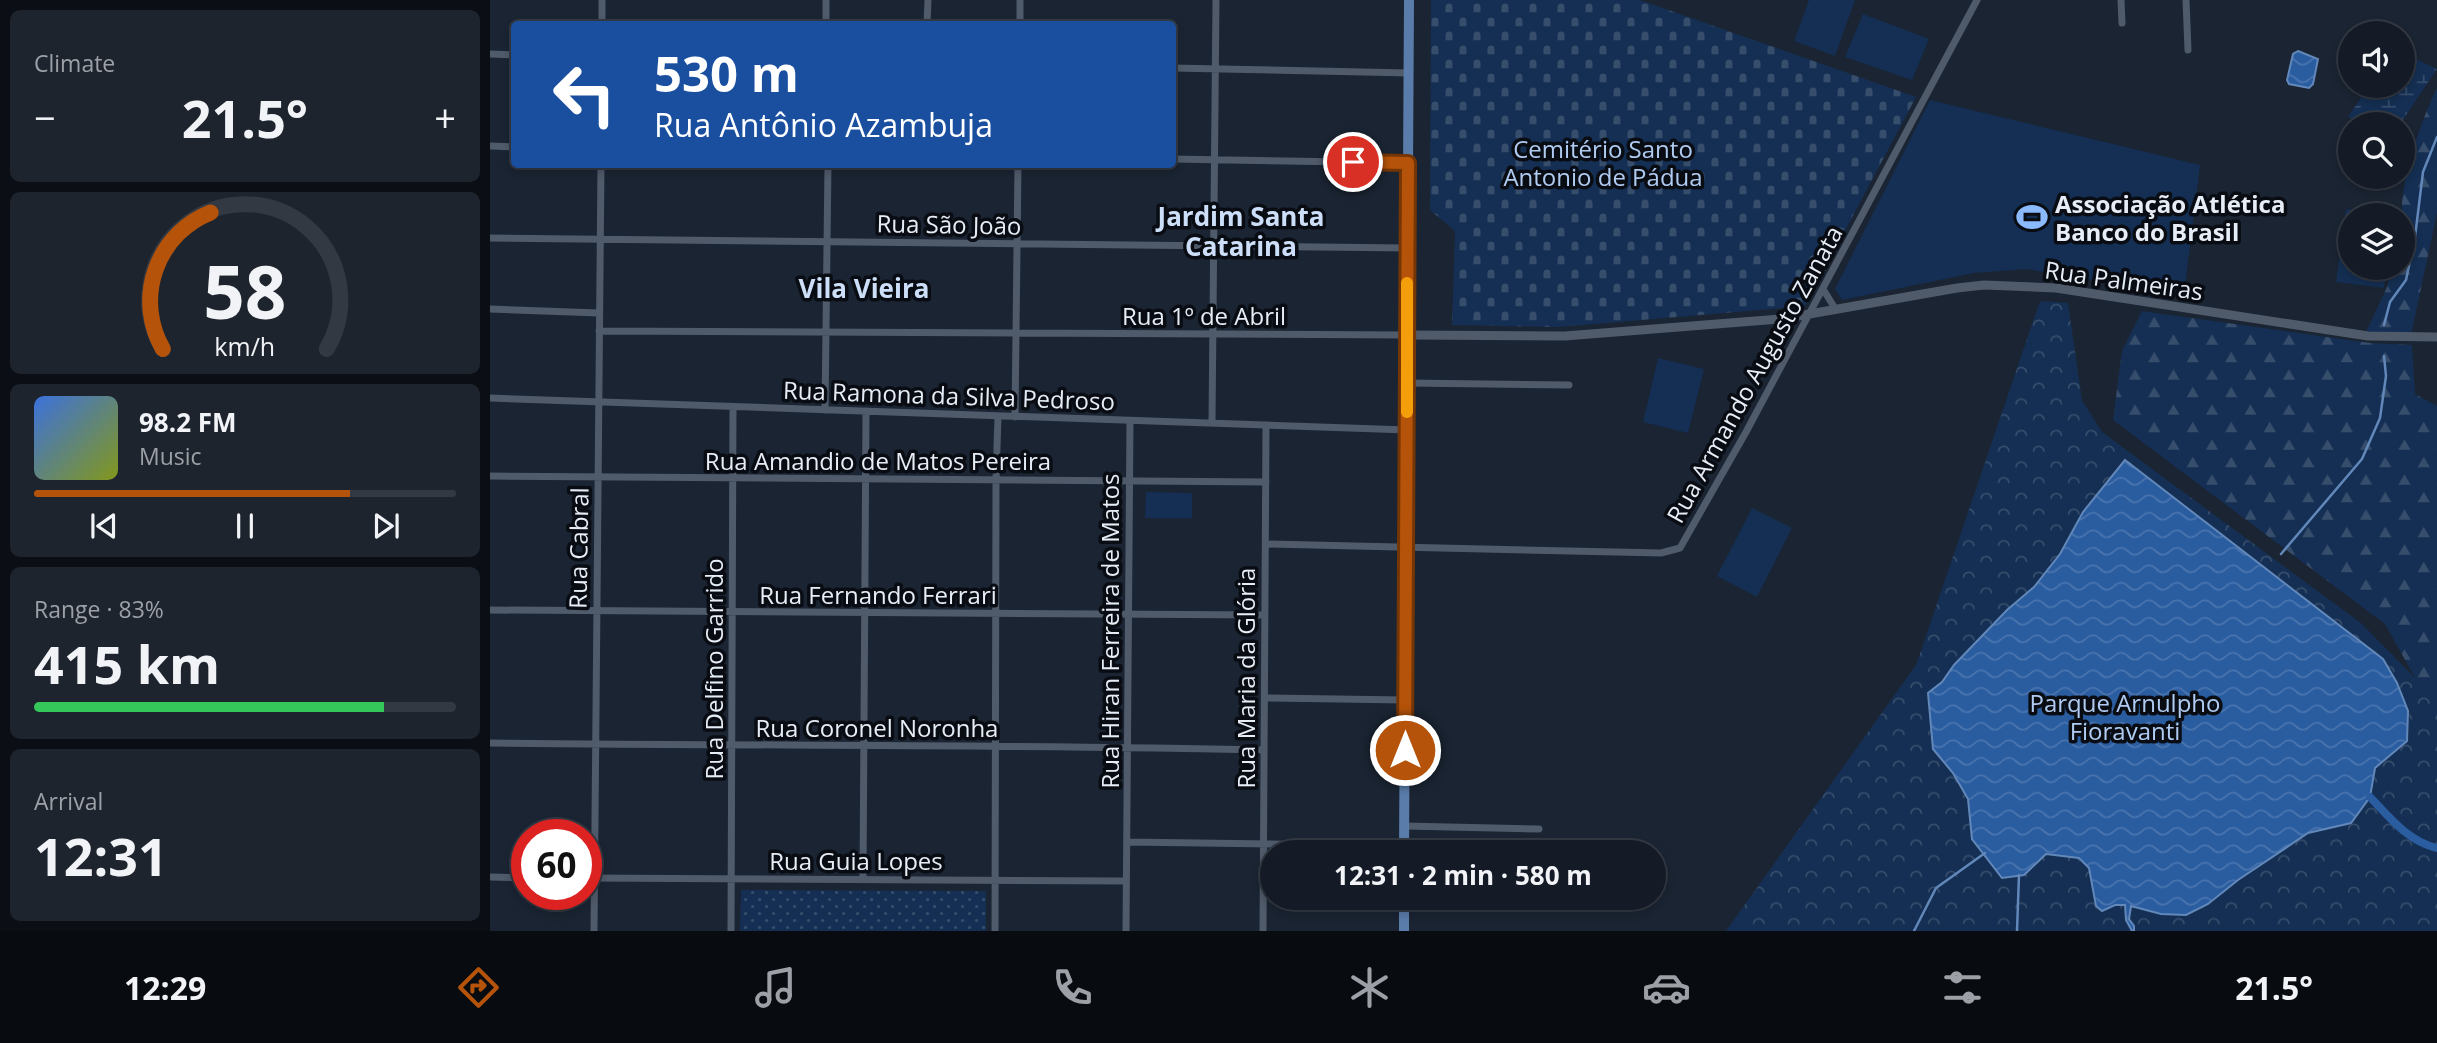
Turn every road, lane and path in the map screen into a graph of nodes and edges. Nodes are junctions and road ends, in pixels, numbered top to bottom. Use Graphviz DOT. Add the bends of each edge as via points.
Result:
graph roads {
  1 [pos="602,0"];
  2 [pos="826,0"];
  3 [pos="928,0"];
  4 [pos="1020,0"];
  5 [pos="1216,0"];
  6 [pos="1409,0"];
  7 [pos="1977,0"];
  8 [pos="2122,0"];
  9 [pos="2186,0"];
  10 [pos="602,21"];
  11 [pos="825,21"];
  12 [pos="927,21"];
  13 [pos="1020,21"];
  14 [pos="2122,23"];
  15 [pos="2188,50"];
  16 [pos="490,54"];
  17 [pos="511,55"];
  18 [pos="1176,68"];
  19 [pos="1215,69"];
  20 [pos="1409,73"];
  21 [pos="490,146"];
  22 [pos="511,147"];
  23 [pos="1176,159"];
  24 [pos="1214,160"];
  25 [pos="1408,163"];
  26 [pos="600,168"];
  27 [pos="828,168"];
  28 [pos="1018,168"];
  29 [pos="490,238"];
  30 [pos="600,239"];
  31 [pos="827,242"];
  32 [pos="1017,244"];
  33 [pos="1214,246"];
  34 [pos="1408,248"];
  35 [pos="1823,289"];
  36 [pos="490,310"];
  37 [pos="1836,310"];
  38 [pos="599,313"];
  39 [pos="1807,316"];
  40 [pos="599,331"];
  41 [pos="826,332"];
  42 [pos="1016,333"];
  43 [pos="1213,334"];
  44 [pos="1407,335"];
  45 [pos="2437,337"];
  46 [pos="1407,383"];
  47 [pos="1569,385"];
  48 [pos="490,398"];
  49 [pos="599,402"];
  50 [pos="733,407"];
  51 [pos="825,410"];
  52 [pos="866,411"];
  53 [pos="998,416"];
  54 [pos="1015,417"];
  55 [pos="1130,421"];
  56 [pos="1212,423"];
  57 [pos="1266,425"];
  58 [pos="1406,430"];
  59 [pos="490,477"];
  60 [pos="598,479"];
  61 [pos="733,479"];
  62 [pos="866,480"];
  63 [pos="996,480"];
  64 [pos="1129,481"];
  65 [pos="1266,482"];
  66 [pos="1266,544"];
  67 [pos="1406,548"];
  68 [pos="490,610"];
  69 [pos="597,611"];
  70 [pos="732,612"];
  71 [pos="865,614"];
  72 [pos="996,614"];
  73 [pos="1128,614"];
  74 [pos="1265,615"];
  75 [pos="1265,698"];
  76 [pos="1405,700"];
  77 [pos="490,743"];
  78 [pos="596,744"];
  79 [pos="864,746"];
  80 [pos="996,746"];
  81 [pos="732,747"];
  82 [pos="1127,747"];
  83 [pos="1264,750"];
  84 [pos="593,819"];
  85 [pos="1405,826"];
  86 [pos="1539,829"];
  87 [pos="1264,840"];
  88 [pos="1405,840"];
  89 [pos="1126,842"];
  90 [pos="1260,845"];
  91 [pos="490,877"];
  92 [pos="511,878"];
  93 [pos="602,878"];
  94 [pos="863,878"];
  95 [pos="731,879"];
  96 [pos="995,880"];
  97 [pos="1126,881"];
  98 [pos="592,910"];
  99 [pos="1263,910"];
  100 [pos="1404,910"];
  101 [pos="594,931"];
  102 [pos="731,931"];
  103 [pos="995,931"];
  104 [pos="1126,931"];
  105 [pos="1263,931"];
  106 [pos="1404,931"];
  1 -- 10 [label="street"];
  2 -- 11 [label="street"];
  3 -- 12 [label="street"];
  4 -- 13 [label="street"];
  5 -- 19 [label="street"];
  6 -- 20 [label="main road"];
  7 -- 35 [label="street, Rua Armando Augusto Zanata"];
  8 -- 14 [label="street"];
  9 -- 15 [label="street"];
  16 -- 17 [label="street"];
  18 -- 19 [label="street"];
  19 -- 20 [label="street"];
  19 -- 24 [label="street"];
  20 -- 25 [label="main road"];
  21 -- 22 [label="street"];
  23 -- 24 [label="street"];
  24 -- 25 [label="street"];
  24 -- 33 [label="street"];
  25 -- 34 [label="main road"];
  26 -- 30 [label="street, Rua Cabral"];
  27 -- 31 [label="street"];
  28 -- 32 [label="street"];
  29 -- 30 [label="street, Rua São João"];
  30 -- 31 [label="street, Rua São João"];
  30 -- 38 [label="street, Rua Cabral"];
  31 -- 32 [label="street, Rua São João"];
  31 -- 41 [label="street"];
  32 -- 33 [label="street, Rua São João"];
  32 -- 42 [label="street"];
  33 -- 34 [label="street, Rua São João"];
  33 -- 43 [label="street"];
  34 -- 44 [label="main road"];
  35 -- 37 [label="street"];
  35 -- 39 [label="street, Rua Armando Augusto Zanata"];
  36 -- 38 [label="street"];
  37 -- 39 [label="street, Rua Palmeiras"];
  37 -- 45 [label="street, Rua Palmeiras" via="1984,285 2014,285 2368,336"];
  38 -- 40 [label="street, Rua Cabral"];
  39 -- 44 [label="street, Rua 1º de Abril" via="1565,336"];
  39 -- 67 [label="street, Rua Armando Augusto Zanata" via="1680,548 1661,553"];
  40 -- 41 [label="street, Rua 1º de Abril"];
  40 -- 49 [label="street, Rua Cabral"];
  41 -- 42 [label="street, Rua 1º de Abril"];
  41 -- 51 [label="street"];
  42 -- 43 [label="street, Rua 1º de Abril"];
  42 -- 54 [label="street"];
  43 -- 44 [label="street, Rua 1º de Abril"];
  43 -- 56 [label="street"];
  44 -- 46 [label="main road"];
  46 -- 47 [label="street"];
  46 -- 58 [label="main road"];
  48 -- 49 [label="street, Rua Ramona da Silva Pedroso"];
  49 -- 50 [label="street, Rua Ramona da Silva Pedroso"];
  49 -- 60 [label="street, Rua Cabral"];
  50 -- 51 [label="street, Rua Ramona da Silva Pedroso"];
  50 -- 61 [label="street, Rua Delfino Garrido"];
  51 -- 52 [label="street, Rua Ramona da Silva Pedroso"];
  52 -- 53 [label="street, Rua Ramona da Silva Pedroso"];
  52 -- 62 [label="street"];
  53 -- 54 [label="street, Rua Ramona da Silva Pedroso"];
  53 -- 63 [label="street"];
  54 -- 55 [label="street, Rua Ramona da Silva Pedroso"];
  55 -- 56 [label="street, Rua Ramona da Silva Pedroso"];
  55 -- 64 [label="street, Rua Hiran Ferreira de Matos"];
  56 -- 57 [label="street, Rua Ramona da Silva Pedroso"];
  57 -- 58 [label="street, Rua Ramona da Silva Pedroso"];
  57 -- 65 [label="street, Rua Maria da Glória"];
  58 -- 67 [label="main road"];
  59 -- 60 [label="street, Rua Amandio de Matos Pereira"];
  60 -- 61 [label="street, Rua Amandio de Matos Pereira"];
  60 -- 69 [label="street, Rua Cabral"];
  61 -- 62 [label="street, Rua Amandio de Matos Pereira"];
  61 -- 70 [label="street, Rua Delfino Garrido"];
  62 -- 63 [label="street, Rua Amandio de Matos Pereira"];
  62 -- 71 [label="street"];
  63 -- 64 [label="street, Rua Amandio de Matos Pereira"];
  63 -- 72 [label="street"];
  64 -- 65 [label="street, Rua Amandio de Matos Pereira"];
  64 -- 73 [label="street, Rua Hiran Ferreira de Matos"];
  65 -- 66 [label="street, Rua Maria da Glória"];
  66 -- 67 [label="street, Rua Armando Augusto Zanata"];
  66 -- 74 [label="street, Rua Maria da Glória"];
  67 -- 76 [label="main road"];
  68 -- 69 [label="street, Rua Fernando Ferrari"];
  69 -- 70 [label="street, Rua Fernando Ferrari"];
  69 -- 78 [label="street, Rua Cabral"];
  70 -- 71 [label="street, Rua Fernando Ferrari"];
  70 -- 81 [label="street, Rua Delfino Garrido"];
  71 -- 72 [label="street, Rua Fernando Ferrari"];
  71 -- 79 [label="street"];
  72 -- 73 [label="street, Rua Fernando Ferrari"];
  72 -- 80 [label="street"];
  73 -- 74 [label="street, Rua Fernando Ferrari"];
  73 -- 82 [label="street, Rua Hiran Ferreira de Matos"];
  74 -- 75 [label="street, Rua Maria da Glória"];
  75 -- 76 [label="street"];
  75 -- 83 [label="street, Rua Maria da Glória"];
  76 -- 85 [label="main road"];
  77 -- 78 [label="street, Rua Coronel Noronha"];
  78 -- 81 [label="street, Rua Coronel Noronha"];
  78 -- 84 [label="street, Rua Cabral"];
  79 -- 80 [label="street, Rua Coronel Noronha"];
  79 -- 81 [label="street, Rua Coronel Noronha"];
  79 -- 94 [label="street"];
  80 -- 82 [label="street, Rua Coronel Noronha"];
  80 -- 96 [label="street"];
  81 -- 95 [label="street, Rua Delfino Garrido"];
  82 -- 83 [label="street, Rua Coronel Noronha"];
  82 -- 89 [label="street, Rua Hiran Ferreira de Matos"];
  83 -- 87 [label="street, Rua Maria da Glória"];
  85 -- 86 [label="street"];
  85 -- 88 [label="main road"];
  89 -- 90 [label="street"];
  89 -- 97 [label="street, Rua Hiran Ferreira de Matos"];
  91 -- 92 [label="street"];
  93 -- 95 [label="street, Rua Guia Lopes"];
  94 -- 95 [label="street, Rua Guia Lopes"];
  94 -- 96 [label="street, Rua Guia Lopes"];
  95 -- 102 [label="street, Rua Delfino Garrido"];
  96 -- 97 [label="street, Rua Guia Lopes"];
  96 -- 103 [label="street"];
  97 -- 104 [label="street, Rua Hiran Ferreira de Matos"];
  98 -- 101 [label="street, Rua Cabral"];
  99 -- 105 [label="street, Rua Maria da Glória"];
  100 -- 106 [label="main road"];
}
